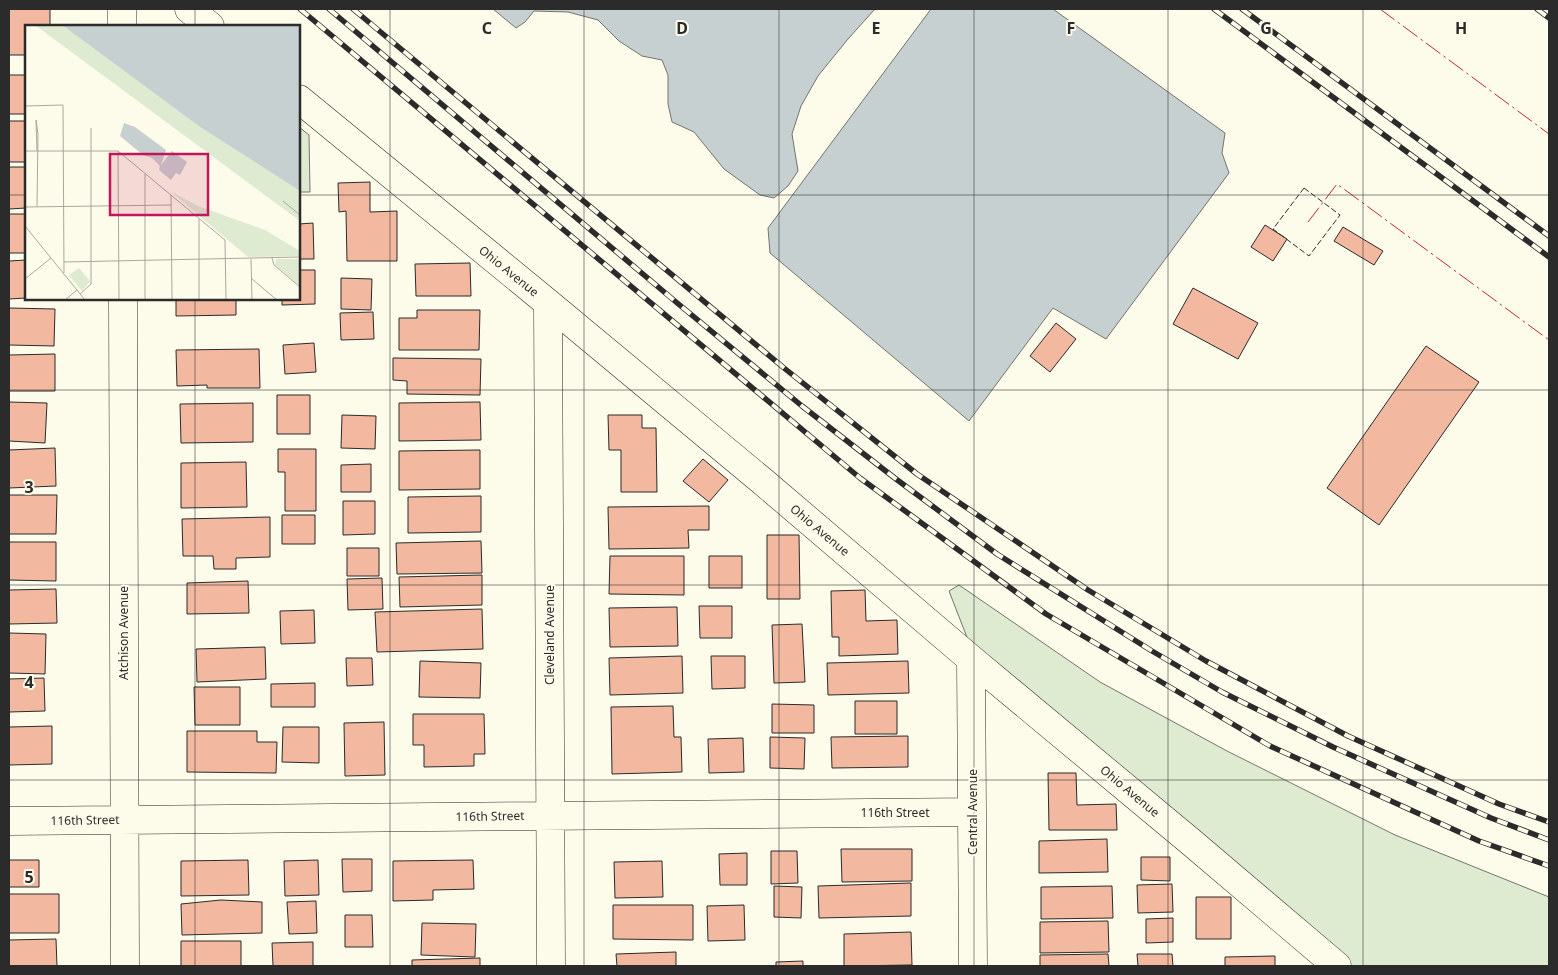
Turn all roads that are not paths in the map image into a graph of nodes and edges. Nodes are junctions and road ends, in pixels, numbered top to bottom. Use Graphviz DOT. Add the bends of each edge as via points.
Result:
graph roads {
  1 [pos="122,9"];
  2 [pos="189,9"];
  3 [pos="122,25"];
  4 [pos="209,25"];
  5 [pos="300,100"];
  6 [pos="123,300"];
  7 [pos="548,303"];
  8 [pos="971,659"];
  9 [pos="972,812"];
  10 [pos="550,815"];
  11 [pos="124,819"];
  12 [pos="9,821"];
  13 [pos="125,966"];
  14 [pos="551,966"];
  15 [pos="973,966"];
  16 [pos="1337,966"];
  1 -- 3 [label="street"];
  2 -- 4 [label="street"];
  5 -- 7 [label="street, Ohio Avenue"];
  6 -- 11 [label="street, Atchison Avenue"];
  7 -- 8 [label="street, Ohio Avenue"];
  7 -- 10 [label="street, Cleveland Avenue"];
  8 -- 9 [label="street, Central Avenue"];
  8 -- 16 [label="street, Ohio Avenue"];
  9 -- 10 [label="street, 116th Street"];
  9 -- 15 [label="street, Central Avenue"];
  10 -- 11 [label="street, 116th Street"];
  10 -- 14 [label="street, Cleveland Avenue"];
  11 -- 12 [label="street, 116th Street"];
  11 -- 13 [label="street, Atchison Avenue"];
}
